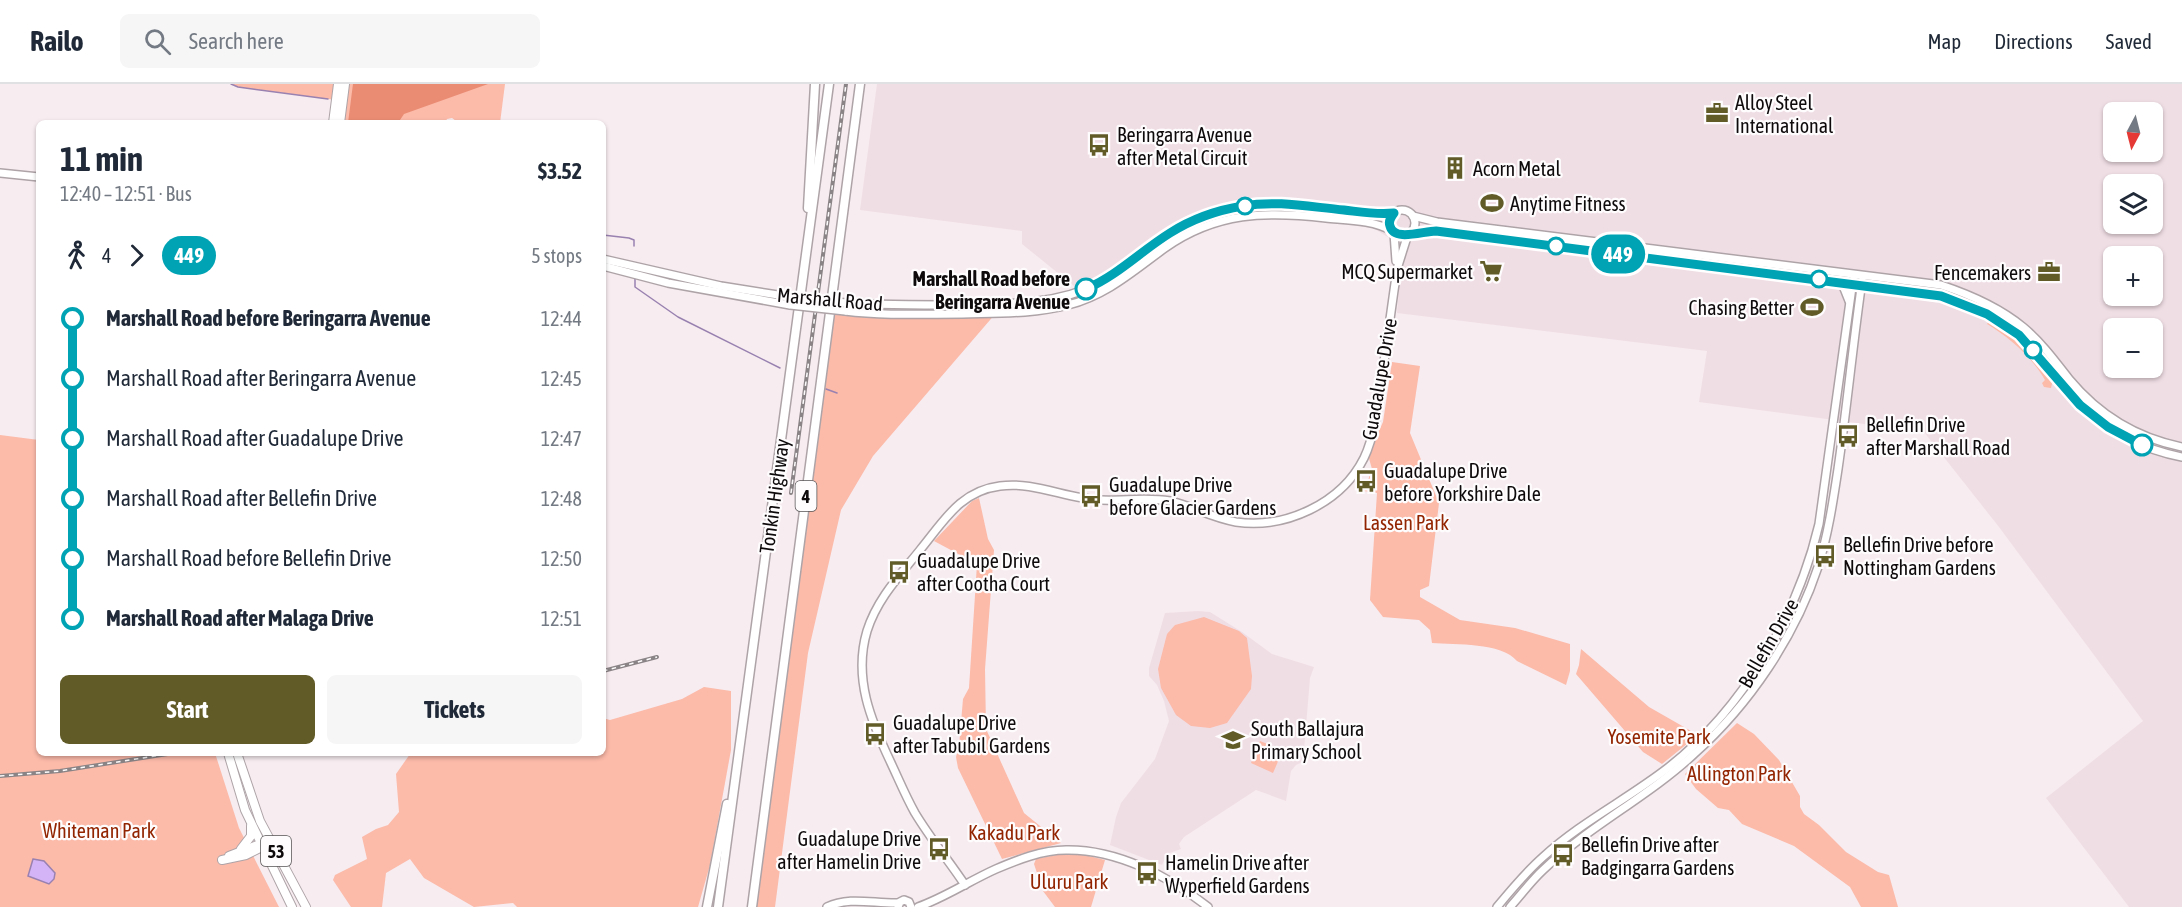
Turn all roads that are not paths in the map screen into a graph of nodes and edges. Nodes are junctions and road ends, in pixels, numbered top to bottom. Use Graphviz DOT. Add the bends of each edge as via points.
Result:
graph roads {
  1 [pos="338,84"];
  2 [pos="345,84"];
  3 [pos="815,84"];
  4 [pos="829,84"];
  5 [pos="860,84"];
  6 [pos="865,84"];
  7 [pos="333,120"];
  8 [pos="340,120"];
  9 [pos="0,173"];
  10 [pos="36,177"];
  11 [pos="1394,213"];
  12 [pos="1413,216"];
  13 [pos="1393,232"];
  14 [pos="1409,234"];
  15 [pos="606,260"];
  16 [pos="606,267"];
  17 [pos="1396,269"];
  18 [pos="1854,274"];
  19 [pos="1863,275"];
  20 [pos="803,277"];
  21 [pos="834,281"];
  22 [pos="1837,281"];
  23 [pos="1853,284"];
  24 [pos="1861,285"];
  25 [pos="1927,293"];
  26 [pos="1860,299"];
  27 [pos="1850,306"];
  28 [pos="2070,379"];
  29 [pos="2062,384"];
  30 [pos="2182,447"];
  31 [pos="2182,457"];
  32 [pos="741,746"];
  33 [pos="229,756"];
  34 [pos="238,756"];
  35 [pos="249,818"];
  36 [pos="271,841"];
  37 [pos="261,845"];
  38 [pos="243,852"];
  39 [pos="275,874"];
  40 [pos="962,887"];
  41 [pos="926,904"];
  42 [pos="910,905"];
  43 [pos="896,906"];
  44 [pos="292,907"];
  45 [pos="306,907"];
  46 [pos="707,907"];
  47 [pos="718,907"];
  48 [pos="752,907"];
  49 [pos="827,907"];
  50 [pos="918,907"];
  51 [pos="1208,907"];
  52 [pos="1497,907"];
  53 [pos="1510,907"];
  1 -- 7 [label="main road"];
  2 -- 8 [label="main road"];
  3 -- 20 [label="highway"];
  4 -- 20 [label="highway, Tonkin Highway / 4"];
  5 -- 21 [label="highway, Tonkin Highway / 4"];
  6 -- 21 [label="highway"];
  9 -- 10 [label="main road"];
  11 -- 12 [label="main road" via="1403,210"];
  11 -- 13 [label="main road" via="1389,220"];
  11 -- 15 [label="main road, Marshall Road, bridge" via="1281,203 1242,206 1181,227 1096,285 1044,300 989,304 846,303 791,297 721,286"];
  12 -- 14 [label="main road"];
  12 -- 18 [label="main road"];
  13 -- 14 [label="main road"];
  13 -- 16 [label="main road, Marshall Road, bridge" via="1370,224 1293,214 1244,216 1214,223 1186,236 1121,282 1090,298 1045,310 989,314 845,311 790,305 668,283"];
  13 -- 17 [label="main road, Guadalupe Drive"];
  14 -- 17 [label="main road, Guadalupe Drive"];
  14 -- 22 [label="main road" via="1436,231"];
  17 -- 40 [label="main road, Guadalupe Drive" via="1370,443 1349,481 1325,501 1282,520 1246,523 1159,499 1101,500 1025,486 981,490 956,506 889,588 867,631 862,661 866,700 872,723 902,789"];
  18 -- 19 [label="main road"];
  18 -- 23 [label="main road, Bellefin Drive"];
  19 -- 24 [label="main road, Bellefin Drive"];
  19 -- 28 [label="main road" via="1941,285 1993,307 2025,328"];
  20 -- 32 [label="highway, Tonkin Highway / 4"];
  21 -- 48 [label="highway, Tonkin Highway / 4"];
  22 -- 23 [label="main road"];
  22 -- 27 [label="main road" via="1843,286"];
  23 -- 24 [label="main road"];
  23 -- 27 [label="main road, Bellefin Drive"];
  24 -- 25 [label="main road"];
  24 -- 26 [label="main road, Bellefin Drive"];
  25 -- 26 [label="main road" via="1877,290"];
  25 -- 29 [label="main road" via="1970,305 2002,323 2032,348"];
  26 -- 53 [label="main road, Bellefin Drive" via="1830,520 1808,593 1782,644 1737,711 1701,748 1544,869"];
  27 -- 52 [label="main road, Bellefin Drive" via="1819,524 1799,589 1775,638 1712,727 1669,767 1542,857"];
  28 -- 29 [label="main road"];
  28 -- 30 [label="main road" via="2115,420 2147,438"];
  29 -- 31 [label="main road" via="2080,405 2108,427 2153,450"];
  32 -- 46 [label="highway"];
  32 -- 47 [label="highway, Tonkin Highway / 4"];
  33 -- 35 [label="main road, 53"];
  34 -- 36 [label="main road, 53"];
  35 -- 37 [label="main road, 53"];
  35 -- 38 [label="main road" via="252,834"];
  36 -- 37 [label="main road"];
  36 -- 45 [label="main road, 53"];
  37 -- 38 [label="main road"];
  37 -- 39 [label="main road, 53"];
  38 -- 39 [label="main road" via="258,857"];
  39 -- 44 [label="main road, 53"];
  40 -- 41 [label="main road"];
  40 -- 51 [label="main road" via="1010,863 1052,851 1074,850 1134,864"];
  41 -- 42 [label="main road"];
  41 -- 50 [label="main road"];
  42 -- 43 [label="main road" via="904,900"];
  43 -- 49 [label="main road" via="848,901"];
}
